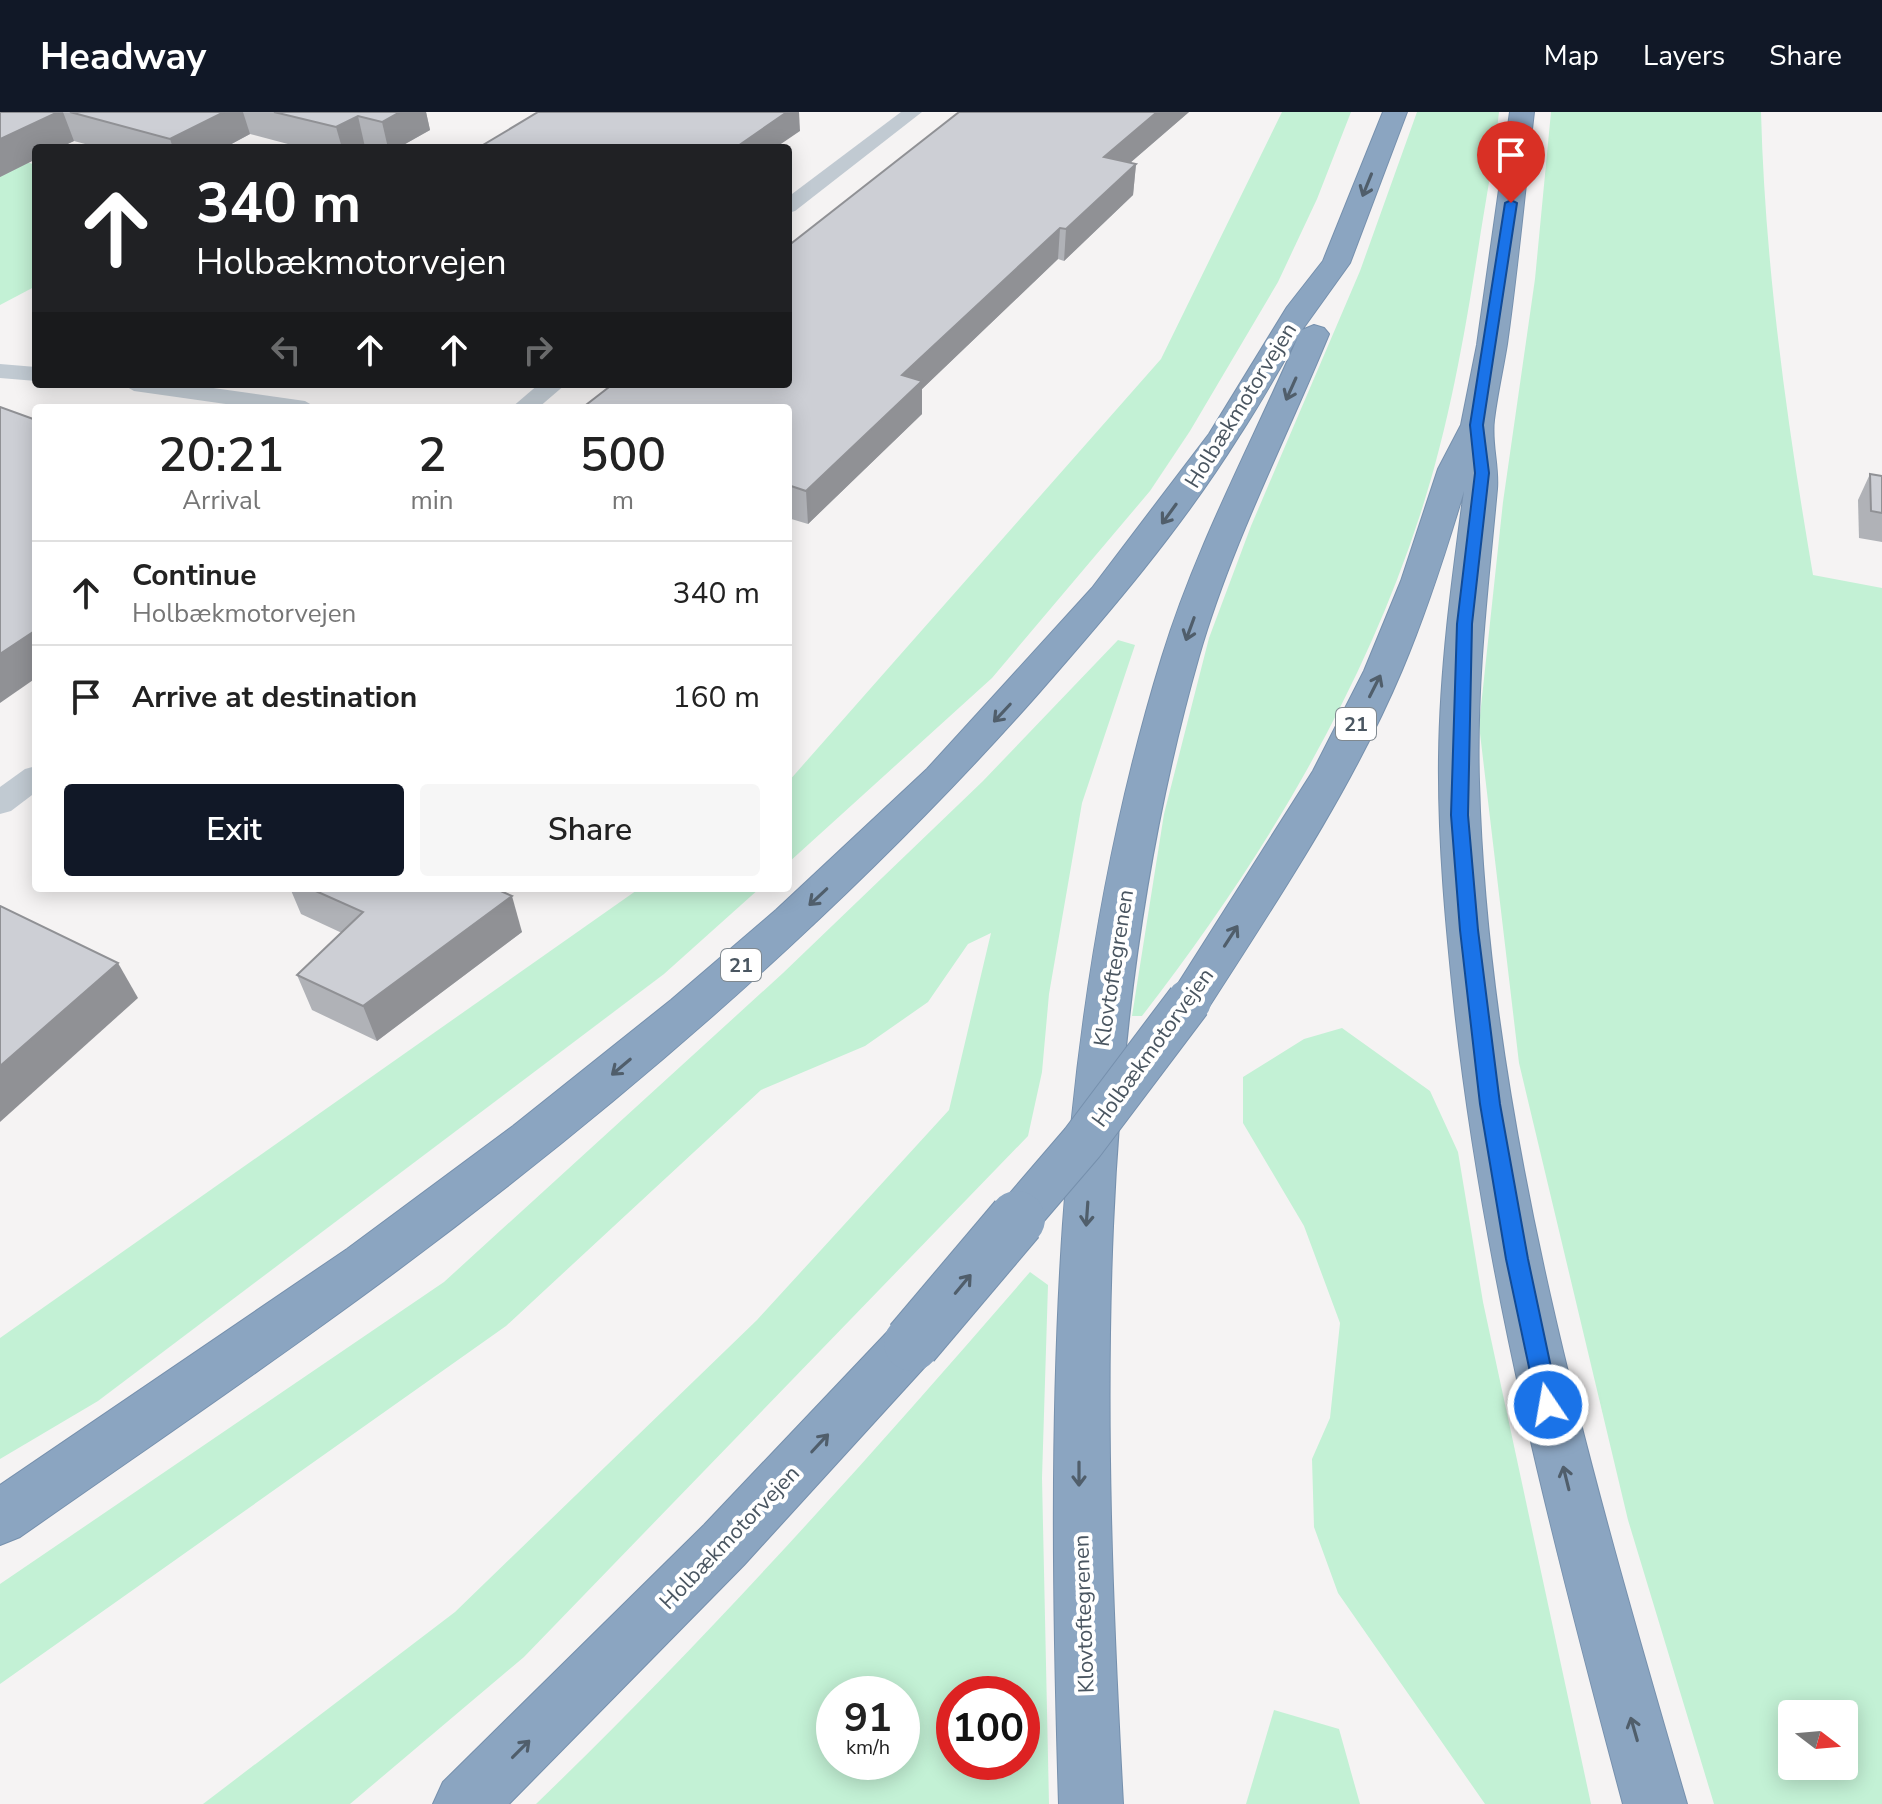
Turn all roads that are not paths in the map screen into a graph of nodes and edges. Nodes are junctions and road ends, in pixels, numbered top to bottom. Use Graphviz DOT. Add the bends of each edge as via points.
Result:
graph roads {
  1 [pos="913,112"];
  2 [pos="1395,112"];
  3 [pos="1522,112"];
  4 [pos="792,204"];
  5 [pos="1336,263"];
  6 [pos="0,371"];
  7 [pos="32,374"];
  8 [pos="162,388"];
  9 [pos="549,388"];
  10 [pos="276,404"];
  11 [pos="528,404"];
  12 [pos="1477,425"];
  13 [pos="32,779"];
  14 [pos="0,803"];
  15 [pos="0,1518"];
  16 [pos="465,1804"];
  17 [pos="1091,1804"];
  18 [pos="1655,1804"];
  1 -- 4 [label="street"];
  2 -- 5 [label="highway, Holbækmotorvejen / 21, one-way"];
  3 -- 12 [label="highway, Holbækmotorvejen / 21"];
  5 -- 15 [label="highway, Holbækmotorvejen / 21, one-way" via="1301,307 1215,450 1105,596 962,756 832,884 614,1073 430,1217"];
  5 -- 17 [label="highway, Klovtoftegrenen, one-way" via="1324,309 1228,528 1181,655 1137,826 1114,951 1100,1053 1080,1375 1079,1559"];
  6 -- 7 [label="street"];
  8 -- 10 [label="street"];
  9 -- 11 [label="street"];
  16 -- 12 [label="highway, Holbækmotorvejen / 21, one-way, bridge" via="724,1545 912,1343 1082,1143 1189,1001 1333,771 1383,671 1419,581 1454,469"];
  18 -- 12 [label="highway, one-way" via="1548,1405 1505,1196 1481,1040 1459,771 1464,624 1482,473"];
  13 -- 14 [label="street"];
}
